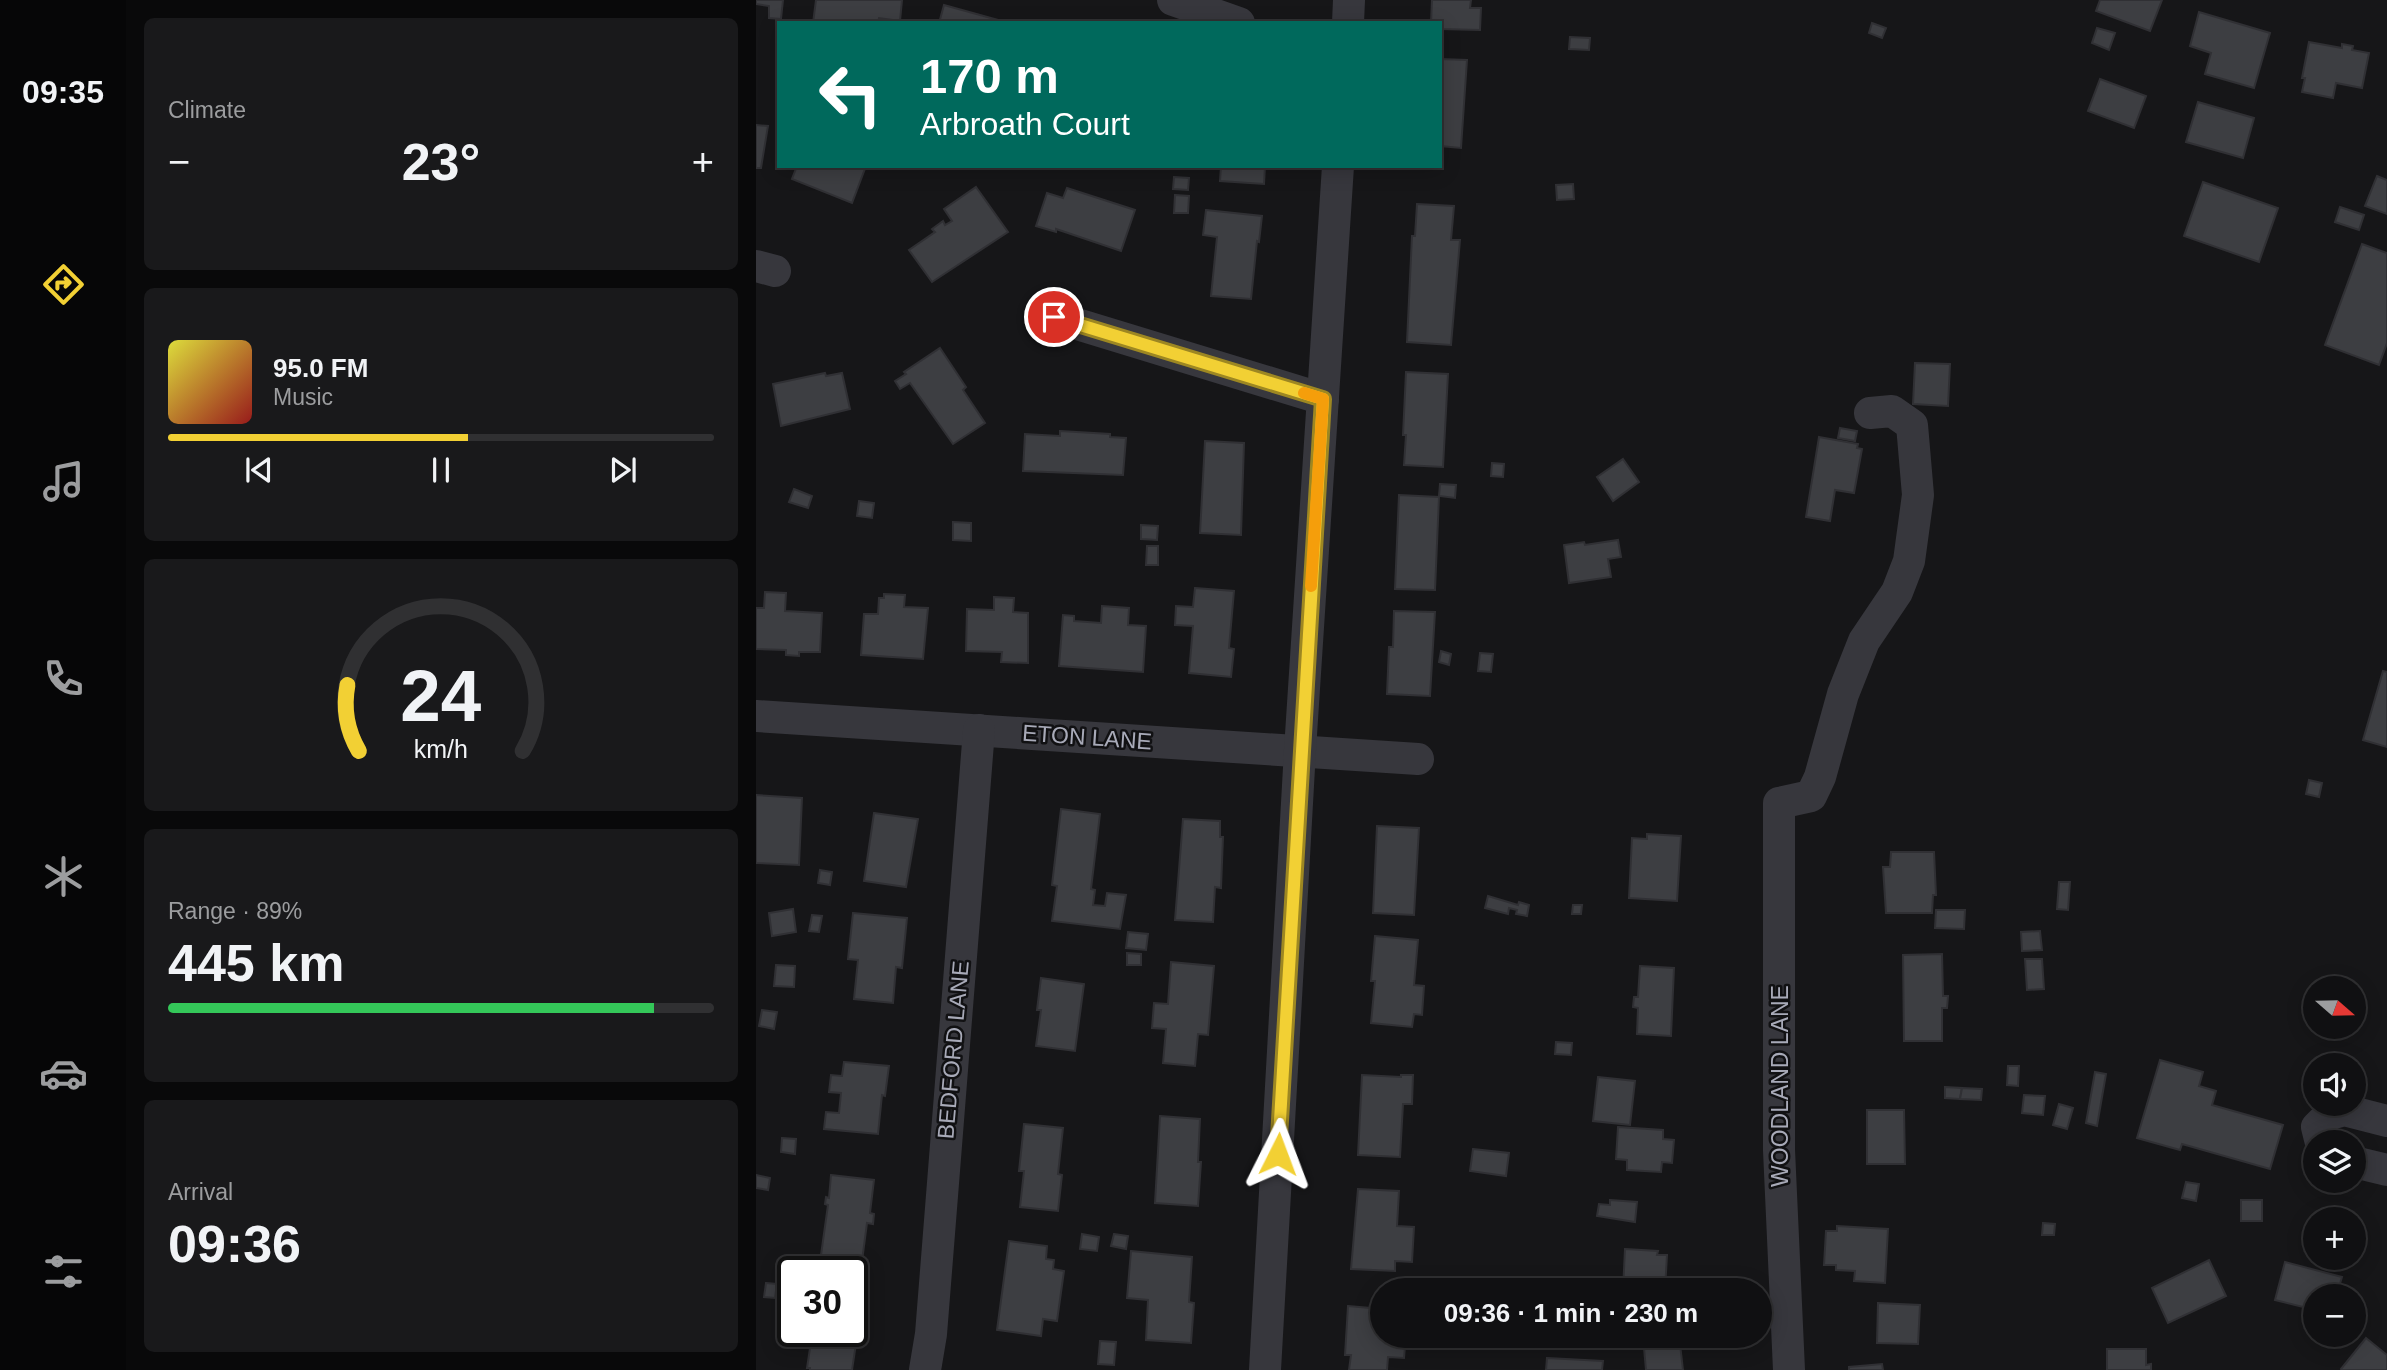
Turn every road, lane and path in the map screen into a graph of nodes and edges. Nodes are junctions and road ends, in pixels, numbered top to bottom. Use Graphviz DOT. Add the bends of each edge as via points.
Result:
graph roads {
  1 [pos="1173,0"];
  2 [pos="1349,0"];
  3 [pos="1232,21"];
  4 [pos="1348,21"];
  5 [pos="1338,168"];
  6 [pos="1054,317"];
  7 [pos="1323,399"];
  8 [pos="1870,413"];
  9 [pos="756,716"];
  10 [pos="979,730"];
  11 [pos="1300,750"];
  12 [pos="1418,759"];
  13 [pos="2387,1121"];
  14 [pos="2318,1130"];
  15 [pos="2366,1165"];
  16 [pos="2387,1170"];
  17 [pos="925,1370"];
  18 [pos="1265,1370"];
  19 [pos="1788,1370"];
  1 -- 3 [label="street"];
  2 -- 4 [label="street"];
  5 -- 7 [label="street"];
  6 -- 7 [label="street"];
  7 -- 11 [label="street"];
  8 -- 19 [label="street, WOODLAND LANE" via="1892,411 1912,425 1919,495 1909,561 1896,592 1864,641 1811,796 1779,803 1779,1150"];
  9 -- 10 [label="street, ETON LANE"];
  10 -- 11 [label="street, ETON LANE"];
  10 -- 17 [label="street, BEDFORD LANE"];
  11 -- 12 [label="street, ETON LANE"];
  11 -- 18 [label="street"];
  13 -- 14 [label="street" via="2344,1110 2330,1114"];
  15 -- 16 [label="street"];
}
